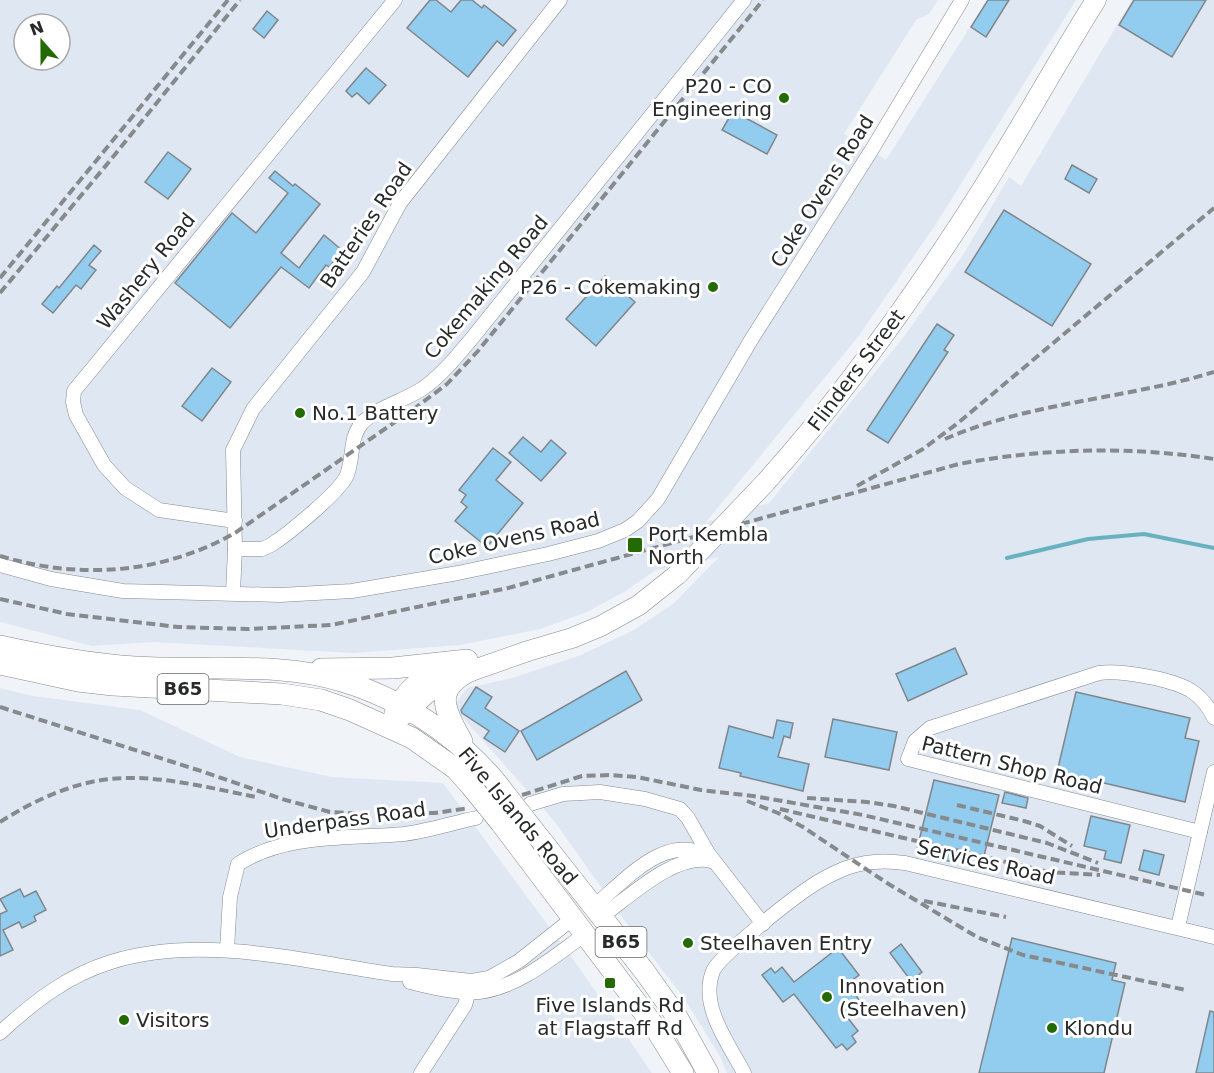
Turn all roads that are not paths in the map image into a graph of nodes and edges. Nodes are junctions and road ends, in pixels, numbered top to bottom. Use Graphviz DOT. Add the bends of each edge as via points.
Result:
graph roads {
  1 [pos="395,0"];
  2 [pos="560,0"];
  3 [pos="744,0"];
  4 [pos="962,0"];
  5 [pos="1096,0"];
  6 [pos="235,521"];
  7 [pos="235,549"];
  8 [pos="0,565"];
  9 [pos="233,593"];
  10 [pos="0,646"];
  11 [pos="0,664"];
  12 [pos="471,664"];
  13 [pos="282,670"];
  14 [pos="404,707"];
  15 [pos="1214,718"];
  16 [pos="390,727"];
  17 [pos="471,754"];
  18 [pos="1214,772"];
  19 [pos="527,811"];
  20 [pos="476,818"];
  21 [pos="1200,832"];
  22 [pos="716,864"];
  23 [pos="597,912"];
  24 [pos="763,924"];
  25 [pos="578,927"];
  26 [pos="1178,927"];
  27 [pos="1214,937"];
  28 [pos="227,950"];
  29 [pos="470,986"];
  30 [pos="1,1032"];
  31 [pos="421,1073"];
  32 [pos="683,1073"];
  33 [pos="708,1073"];
  34 [pos="744,1073"];
  1 -- 6 [label="street, Washery Road" via="74,391 76,415 104,465 125,488 159,510"];
  2 -- 6 [label="street, Batteries Road" via="400,203 363,272 253,409 233,450"];
  3 -- 7 [label="street, Cokemaking Road" via="449,364 424,387 375,413 358,428 348,474 337,490 271,546"];
  4 -- 9 [label="street, Coke Ovens Road" via="751,340 658,499 638,521 598,541 458,573 351,591 280,596"];
  5 -- 12 [label="street, Flinders Street, bridge" via="984,187 914,292 830,406 764,484 678,574 639,605 572,638"];
  6 -- 7 [label="street, Batteries Road"];
  7 -- 9 [label="street, Batteries Road"];
  8 -- 9 [label="street, Coke Ovens Road" via="51,579 123,591"];
  10 -- 13 [label="main road, Five Islands Road / B65" via="77,662"];
  11 -- 16 [label="main road, Five Islands Road / B65" via="113,685 304,697 335,704"];
  12 -- 13 [label="main road"];
  12 -- 14 [label="street, Flinders Street"];
  12 -- 17 [label="main road" via="447,689 444,700 449,719"];
  13 -- 14 [label="main road, Five Islands Road / B65" via="323,676"];
  14 -- 16 [label="street, Flinders Street"];
  14 -- 17 [label="main road, Five Islands Road / B65"];
  15 -- 21 [label="street, Pattern Shop Road" via="1200,698 1185,688 1131,674 1099,673 930,728 915,741 908,759"];
  16 -- 25 [label="main road, Five Islands Road / B65, bridge" via="456,769"];
  17 -- 19 [label="main road, Five Islands Road / B65, bridge"];
  18 -- 21 [label="street"];
  19 -- 22 [label="street" via="562,794 590,792 669,805 686,814"];
  19 -- 23 [label="main road, Five Islands Road / B65"];
  20 -- 28 [label="street, Underpass Road" via="405,834 349,836 275,847 253,855 238,864 230,897"];
  21 -- 26 [label="street"];
  22 -- 23 [label="street" via="694,851 667,851 646,863"];
  22 -- 24 [label="street"];
  23 -- 33 [label="main road, Five Islands Road / B65" via="677,1017"];
  24 -- 26 [label="street, Services Road" via="810,887 836,873 880,861 904,863"];
  24 -- 34 [label="street, Services Road" via="713,970 710,993 714,1016"];
  25 -- 29 [label="street"];
  25 -- 29 [label="street" via="540,967 490,990"];
  25 -- 32 [label="main road, Five Islands Road / B65" via="654,1026"];
  26 -- 27 [label="street, Services Road"];
  28 -- 29 [label="street" via="392,974 413,982"];
  28 -- 30 [label="street" via="154,952 110,962 40,997"];
  29 -- 31 [label="street" via="465,1005"];
}
